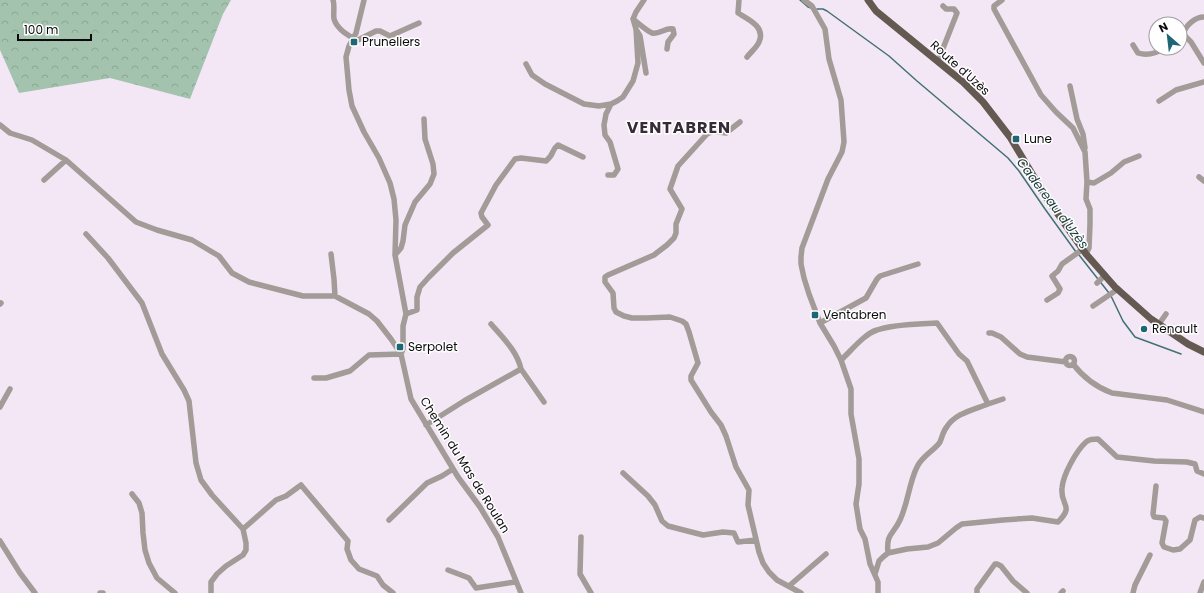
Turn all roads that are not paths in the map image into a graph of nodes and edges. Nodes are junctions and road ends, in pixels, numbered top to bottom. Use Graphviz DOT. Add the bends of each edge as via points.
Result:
graph roads {
  1 [pos="333,0"];
  2 [pos="364,0"];
  3 [pos="644,0"];
  4 [pos="739,0"];
  5 [pos="804,0"];
  6 [pos="868,0"];
  7 [pos="1002,0"];
  8 [pos="943,6"];
  9 [pos="1204,17"];
  10 [pos="633,19"];
  11 [pos="419,23"];
  12 [pos="1188,25"];
  13 [pos="636,29"];
  14 [pos="354,39"];
  15 [pos="1188,40"];
  16 [pos="1133,45"];
  17 [pos="667,48"];
  18 [pos="1148,54"];
  19 [pos="747,57"];
  20 [pos="938,61"];
  21 [pos="1204,63"];
  22 [pos="526,64"];
  23 [pos="646,73"];
  24 [pos="1204,82"];
  25 [pos="1070,86"];
  26 [pos="1159,101"];
  27 [pos="611,104"];
  28 [pos="424,119"];
  29 [pos="740,122"];
  30 [pos="0,125"];
  31 [pos="1085,152"];
  32 [pos="1139,156"];
  33 [pos="583,157"];
  34 [pos="66,160"];
  35 [pos="608,175"];
  36 [pos="1199,177"];
  37 [pos="44,180"];
  38 [pos="1204,181"];
  39 [pos="1088,182"];
  40 [pos="86,234"];
  41 [pos="1083,251"];
  42 [pos="331,254"];
  43 [pos="395,255"];
  44 [pos="918,264"];
  45 [pos="1103,277"];
  46 [pos="1097,283"];
  47 [pos="1112,291"];
  48 [pos="335,296"];
  49 [pos="1047,300"];
  50 [pos="1093,306"];
  51 [pos="406,314"];
  52 [pos="1166,314"];
  53 [pos="820,323"];
  54 [pos="491,324"];
  55 [pos="1159,324"];
  56 [pos="989,334"];
  57 [pos="1204,352"];
  58 [pos="401,354"];
  59 [pos="841,360"];
  60 [pos="522,369"];
  61 [pos="314,378"];
  62 [pos="10,389"];
  63 [pos="1003,399"];
  64 [pos="544,402"];
  65 [pos="988,404"];
  66 [pos="0,407"];
  67 [pos="1204,412"];
  68 [pos="426,424"];
  69 [pos="452,469"];
  70 [pos="623,473"];
  71 [pos="1204,474"];
  72 [pos="1156,486"];
  73 [pos="132,494"];
  74 [pos="1204,518"];
  75 [pos="389,520"];
  76 [pos="243,529"];
  77 [pos="581,537"];
  78 [pos="756,540"];
  79 [pos="0,541"];
  80 [pos="888,553"];
  81 [pos="826,554"];
  82 [pos="1150,555"];
  83 [pos="448,570"];
  84 [pos="875,574"];
  85 [pos="515,582"];
  86 [pos="1204,582"];
  87 [pos="789,586"];
  88 [pos="35,593"];
  89 [pos="100,593"];
  90 [pos="103,593"];
  91 [pos="175,593"];
  92 [pos="210,593"];
  93 [pos="393,593"];
  94 [pos="521,593"];
  95 [pos="591,593"];
  96 [pos="801,593"];
  97 [pos="878,593"];
  98 [pos="976,593"];
  99 [pos="1027,593"];
  100 [pos="1133,593"];
  101 [pos="1200,593"];
  1 -- 14 [label="street" via="334,20 341,30"];
  2 -- 14 [label="street, Chemin du Mas de Roulan"];
  3 -- 10 [label="street"];
  4 -- 19 [label="street" via="738,13 758,26 761,35 759,43"];
  5 -- 53 [label="street" via="813,8 825,29 829,59 841,100 844,142 802,248 804,278"];
  6 -- 20 [label="main road, Route d'Uzès" via="876,11"];
  7 -- 31 [label="street" via="994,9 1012,42 1041,95 1073,128"];
  8 -- 20 [label="street" via="946,9 954,9 957,13"];
  9 -- 12 [label="street" via="1197,18"];
  10 -- 13 [label="street"];
  10 -- 17 [label="street" via="652,33 673,29 674,34"];
  11 -- 14 [label="street" via="390,36 376,31 358,40"];
  13 -- 23 [label="street" via="640,36"];
  13 -- 27 [label="street" via="638,63 633,81 623,97"];
  14 -- 43 [label="street, Chemin du Mas de Roulan" via="346,57 351,101 390,183 396,220"];
  15 -- 21 [label="street"];
  16 -- 18 [label="street" via="1138,53"];
  20 -- 41 [label="main road, Route d'Uzès" via="983,102 1010,137 1046,197"];
  22 -- 27 [label="street" via="532,75 545,84 584,104"];
  24 -- 26 [label="street" via="1176,90"];
  25 -- 31 [label="street" via="1083,134"];
  27 -- 35 [label="street" via="606,114 605,135 610,142 618,169 614,175"];
  28 -- 43 [label="street" via="434,174 430,184 415,202 405,225 401,248"];
  29 -- 78 [label="street" via="726,133 713,131 707,134 678,166 670,189 682,209 674,238 654,255 608,275 604,282 613,293 616,312 639,318 670,317 686,324 698,363 690,376 691,380 721,425 736,466 749,490 748,505"];
  30 -- 34 [label="street" via="10,133 32,140"];
  31 -- 39 [label="street"];
  32 -- 39 [label="street" via="1124,162 1094,183"];
  33 -- 51 [label="street" via="558,145 552,157 546,161 515,159 496,185 481,213 488,225 428,277 420,287 417,310"];
  34 -- 37 [label="street"];
  34 -- 48 [label="street" via="136,222 192,240 219,256 232,272 249,282 303,296"];
  36 -- 38 [label="street"];
  39 -- 41 [label="street" via="1086,199 1090,209 1089,248"];
  40 -- 76 [label="street" via="142,303 162,354 189,401 196,463 201,480"];
  41 -- 45 [label="main road, Route d'Uzès"];
  41 -- 49 [label="street" via="1062,264 1052,276 1060,290"];
  42 -- 48 [label="street"];
  43 -- 51 [label="street, Chemin du Mas de Roulan"];
  44 -- 53 [label="street" via="880,276 866,298"];
  45 -- 46 [label="street"];
  45 -- 47 [label="main road, Route d'Uzès"];
  47 -- 50 [label="street"];
  47 -- 55 [label="main road, Route d'Uzès"];
  48 -- 58 [label="street" via="370,314"];
  51 -- 58 [label="street, Chemin du Mas de Roulan"];
  52 -- 55 [label="street"];
  53 -- 59 [label="street"];
  54 -- 60 [label="street" via="519,359"];
  55 -- 57 [label="main road, Route d'Uzès"];
  56 -- 67 [label="street" via="1001,336 1020,354 1027,357 1073,364 1090,381 1112,393 1162,399"];
  58 -- 61 [label="street" via="369,355 350,371 326,378"];
  58 -- 68 [label="street, Chemin du Mas de Roulan" via="411,399"];
  59 -- 65 [label="street" via="877,330 937,323 958,354 967,361"];
  59 -- 84 [label="street" via="851,389 851,414 859,459 856,504 860,529"];
  60 -- 64 [label="street"];
  60 -- 68 [label="street"];
  62 -- 66 [label="street"];
  63 -- 65 [label="street"];
  65 -- 80 [label="street" via="953,418 940,442 917,466 900,520 887,543"];
  68 -- 69 [label="street, Chemin du Mas de Roulan"];
  69 -- 75 [label="street" via="427,483"];
  69 -- 85 [label="street, Chemin du Mas de Roulan" via="498,537"];
  70 -- 78 [label="street" via="648,496 662,521 668,526 703,535 734,533 738,542"];
  71 -- 80 [label="street" via="1197,470 1195,464 1187,462 1117,457 1098,439 1091,440 1070,465 1062,488 1067,507 1058,522 1032,518 962,524 938,543 928,547"];
  72 -- 74 [label="street" via="1153,514 1154,517 1164,518 1166,521 1162,543 1164,547 1180,549 1190,540 1195,520"];
  73 -- 91 [label="street" via="139,503 142,513 142,533 149,563 157,578"];
  76 -- 92 [label="street" via="246,550 243,555 216,574 211,582"];
  76 -- 93 [label="street" via="276,500 301,485 348,541 347,549 351,560 359,569 378,576 383,585"];
  77 -- 95 [label="street" via="580,574"];
  78 -- 87 [label="street" via="763,563 769,572"];
  79 -- 88 [label="street"];
  80 -- 84 [label="street" via="879,562"];
  81 -- 87 [label="street"];
  82 -- 100 [label="street"];
  83 -- 85 [label="street" via="470,578 476,588"];
  84 -- 97 [label="street"];
  85 -- 94 [label="street, Chemin du Mas de Roulan"];
  86 -- 101 [label="street"];
  87 -- 96 [label="street"];
  89 -- 90 [label="street"];
  98 -- 99 [label="street" via="995,564 1001,566"];
}
